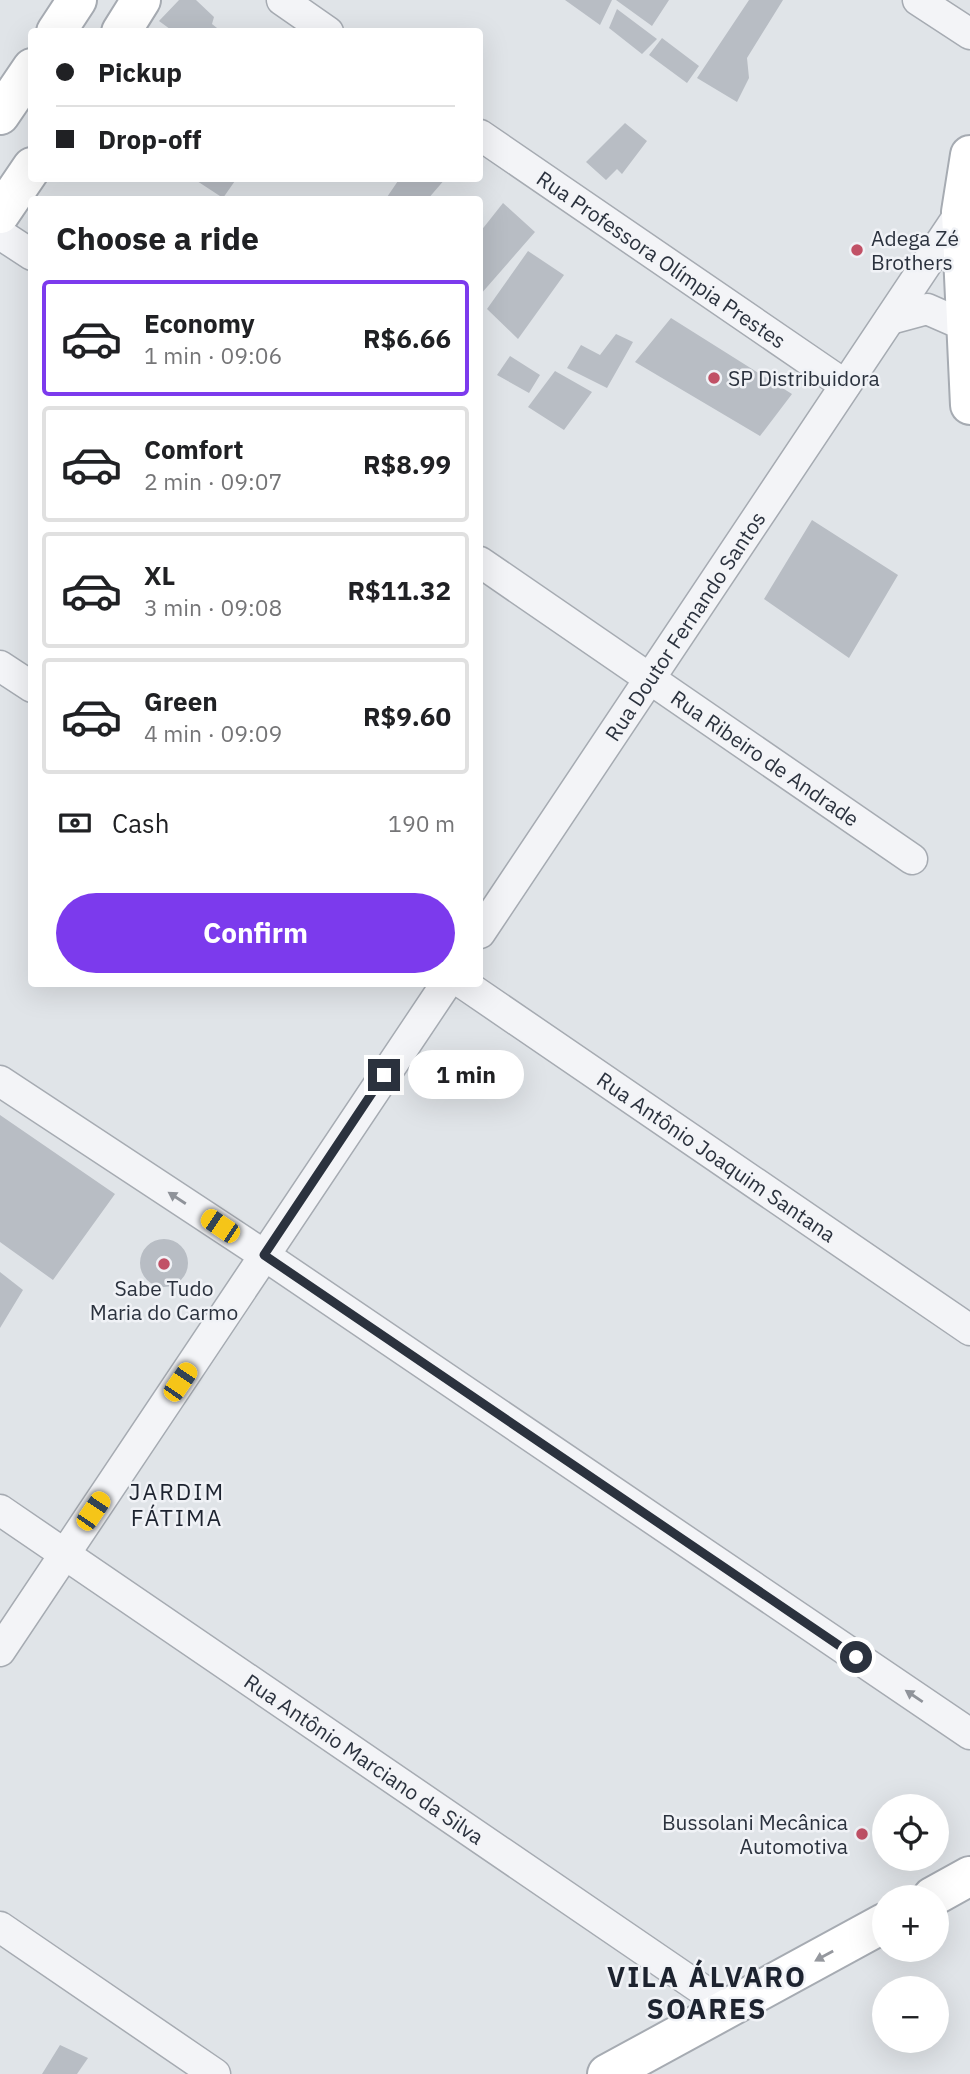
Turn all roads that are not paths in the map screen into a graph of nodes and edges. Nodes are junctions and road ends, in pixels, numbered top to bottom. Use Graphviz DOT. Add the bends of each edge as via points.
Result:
graph roads {
  1 [pos="77,0"];
  2 [pos="141,0"];
  3 [pos="282,0"];
  4 [pos="918,0"];
  5 [pos="59,28"];
  6 [pos="124,28"];
  7 [pos="322,28"];
  8 [pos="970,34"];
  9 [pos="28,74"];
  10 [pos="0,115"];
  11 [pos="483,137"];
  12 [pos="970,155"];
  13 [pos="28,173"];
  14 [pos="961,212"];
  15 [pos="0,214"];
  16 [pos="0,234"];
  17 [pos="28,252"];
  18 [pos="890,319"];
  19 [pos="966,326"];
  20 [pos="845,385"];
  21 [pos="970,405"];
  22 [pos="483,564"];
  23 [pos="0,666"];
  24 [pos="649,679"];
  25 [pos="28,684"];
  26 [pos="912,859"];
  27 [pos="483,928"];
  28 [pos="444,987"];
  29 [pos="468,987"];
  30 [pos="0,1081"];
  31 [pos="264,1255"];
  32 [pos="970,1330"];
  33 [pos="0,1510"];
  34 [pos="65,1554"];
  35 [pos="0,1651"];
  36 [pos="970,1734"];
  37 [pos="970,1877"];
  38 [pos="949,1888"];
  39 [pos="0,1927"];
  40 [pos="872,1930"];
  41 [pos="729,2007"];
  42 [pos="215,2074"];
  43 [pos="607,2074"];
  1 -- 5 [label="main road"];
  2 -- 6 [label="main road"];
  3 -- 7 [label="street"];
  4 -- 8 [label="street"];
  9 -- 10 [label="main road"];
  11 -- 20 [label="street, Rua Professora Olímpia Prestes"];
  12 -- 14 [label="main road"];
  13 -- 15 [label="main road"];
  14 -- 18 [label="street, Rua Doutor Fernando Santos"];
  14 -- 19 [label="main road"];
  16 -- 17 [label="street"];
  18 -- 19 [label="street" via="927,309"];
  18 -- 20 [label="street, Rua Doutor Fernando Santos"];
  19 -- 21 [label="main road"];
  20 -- 24 [label="street, Rua Doutor Fernando Santos"];
  22 -- 24 [label="street, Rua Ribeiro de Andrade"];
  23 -- 25 [label="street"];
  24 -- 26 [label="street, Rua Ribeiro de Andrade"];
  24 -- 27 [label="street, Rua Doutor Fernando Santos"];
  28 -- 31 [label="street"];
  29 -- 32 [label="street, Rua Antônio Joaquim Santana"];
  31 -- 30 [label="street, one-way"];
  31 -- 34 [label="street"];
  36 -- 31 [label="street, one-way"];
  33 -- 34 [label="street, Rua Antônio Marciano da Silva"];
  34 -- 35 [label="street"];
  34 -- 41 [label="street, Rua Antônio Marciano da Silva"];
  37 -- 38 [label="main road"];
  39 -- 42 [label="street"];
  40 -- 41 [label="main road, one-way"];
  41 -- 43 [label="main road"];
}
